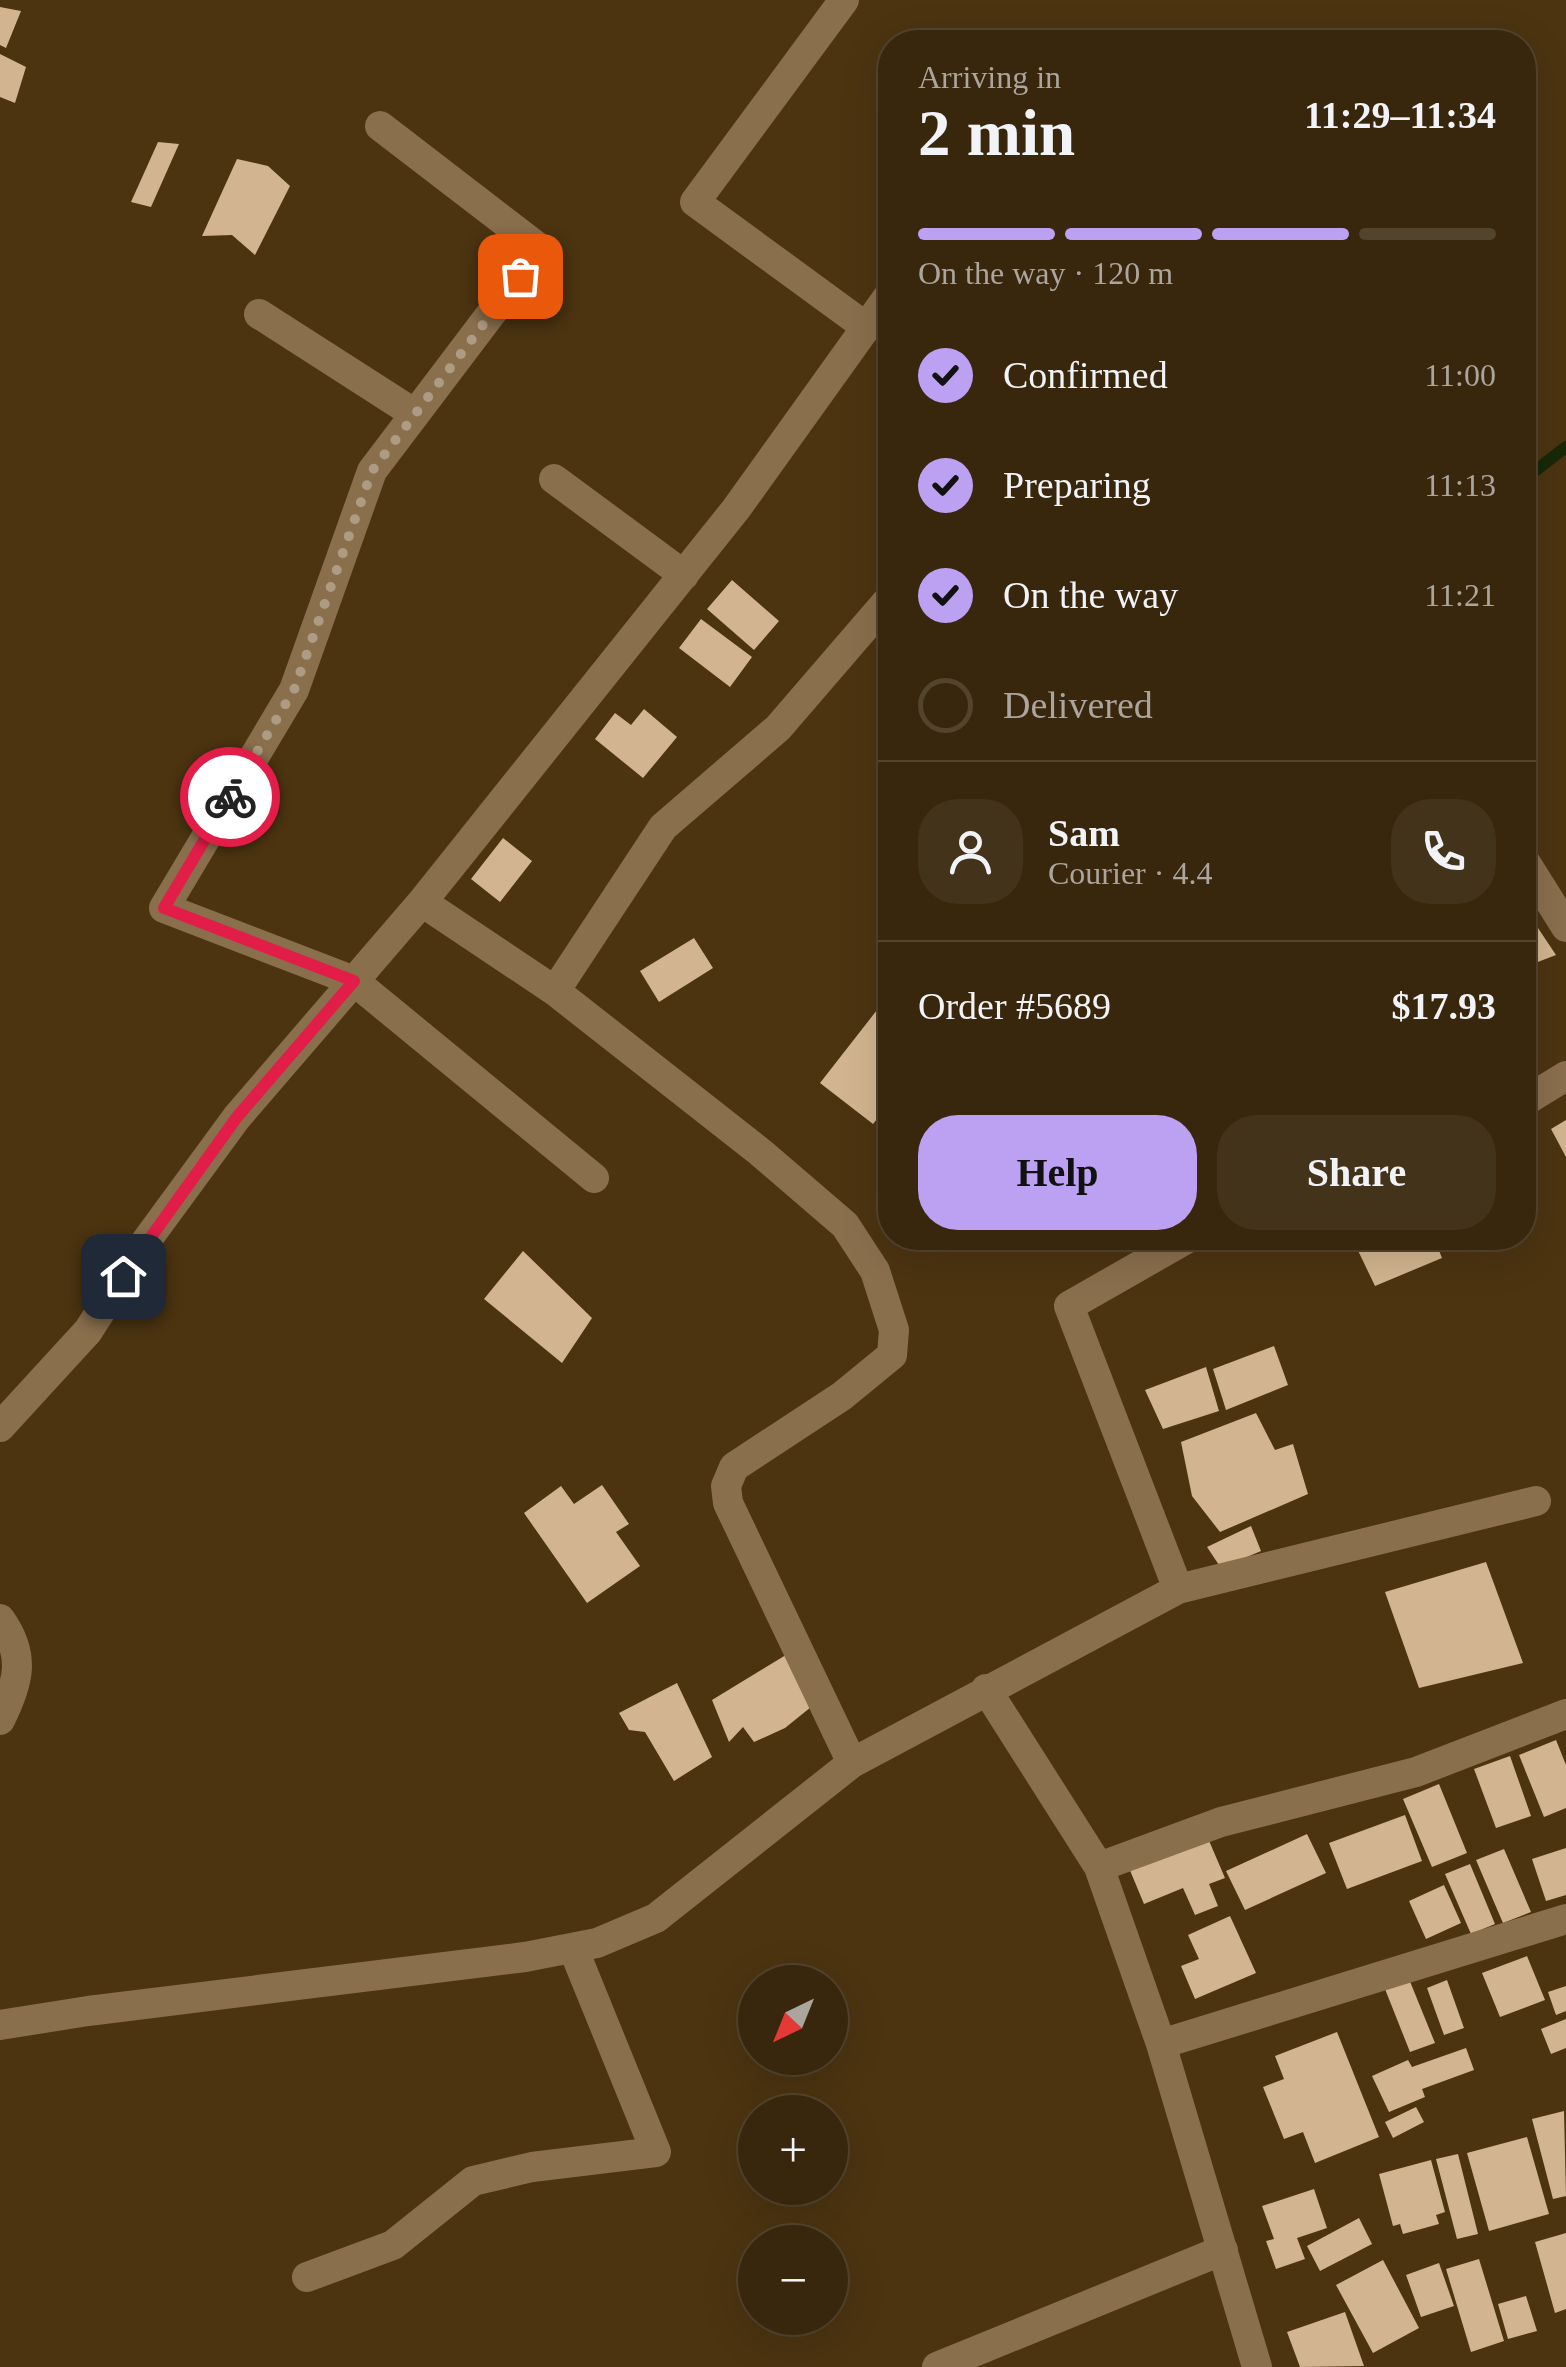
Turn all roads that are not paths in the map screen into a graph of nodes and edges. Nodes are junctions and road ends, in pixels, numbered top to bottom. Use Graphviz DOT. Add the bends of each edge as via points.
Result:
graph roads {
  1 [pos="844,0"];
  2 [pos="380,126"];
  3 [pos="878,310"];
  4 [pos="259,314"];
  5 [pos="866,327"];
  6 [pos="415,414"];
  7 [pos="554,479"];
  8 [pos="684,575"];
  9 [pos="878,612"];
  10 [pos="1536,880"];
  11 [pos="422,902"];
  12 [pos="1566,928"];
  13 [pos="354,981"];
  14 [pos="555,991"];
  15 [pos="1566,1076"];
  16 [pos="1536,1094"];
  17 [pos="594,1178"];
  18 [pos="1167,1250"];
  19 [pos="0,1427"];
  20 [pos="1536,1501"];
  21 [pos="1178,1590"];
  22 [pos="0,1619"];
  23 [pos="986,1689"];
  24 [pos="1566,1714"];
  25 [pos="0,1720"];
  26 [pos="852,1762"];
  27 [pos="1099,1867"];
  28 [pos="1566,1920"];
  29 [pos="573,1948"];
  30 [pos="0,2026"];
  31 [pos="1161,2044"];
  32 [pos="1224,2250"];
  33 [pos="307,2276"];
  34 [pos="938,2367"];
  35 [pos="1257,2367"];
  1 -- 5 [label="street" via="695,202"];
  2 -- 6 [label="street" via="540,249"];
  3 -- 5 [label="street"];
  4 -- 6 [label="street"];
  5 -- 8 [label="street"];
  6 -- 13 [label="street" via="372,471 294,690 164,908"];
  7 -- 8 [label="street"];
  8 -- 11 [label="street"];
  9 -- 14 [label="street" via="778,728 662,827"];
  10 -- 12 [label="street"];
  11 -- 13 [label="street"];
  11 -- 14 [label="street"];
  13 -- 17 [label="street"];
  13 -- 19 [label="street" via="237,1117 88,1331"];
  14 -- 26 [label="street" via="846,1225 875,1271 894,1330 892,1355 842,1396 756,1448 734,1467 726,1486 728,1503"];
  15 -- 16 [label="street"];
  18 -- 21 [label="street" via="1069,1306"];
  20 -- 21 [label="street"];
  21 -- 23 [label="street"];
  22 -- 25 [label="street" via="15,1640 17,1686"];
  23 -- 26 [label="street"];
  23 -- 27 [label="street"];
  24 -- 27 [label="street" via="1416,1772 1221,1822"];
  26 -- 29 [label="street" via="656,1918"];
  27 -- 31 [label="street"];
  28 -- 31 [label="street"];
  29 -- 30 [label="street"];
  29 -- 33 [label="street" via="656,2152 473,2180 393,2245"];
  31 -- 32 [label="street"];
  32 -- 34 [label="street"];
  32 -- 35 [label="street"];
}
